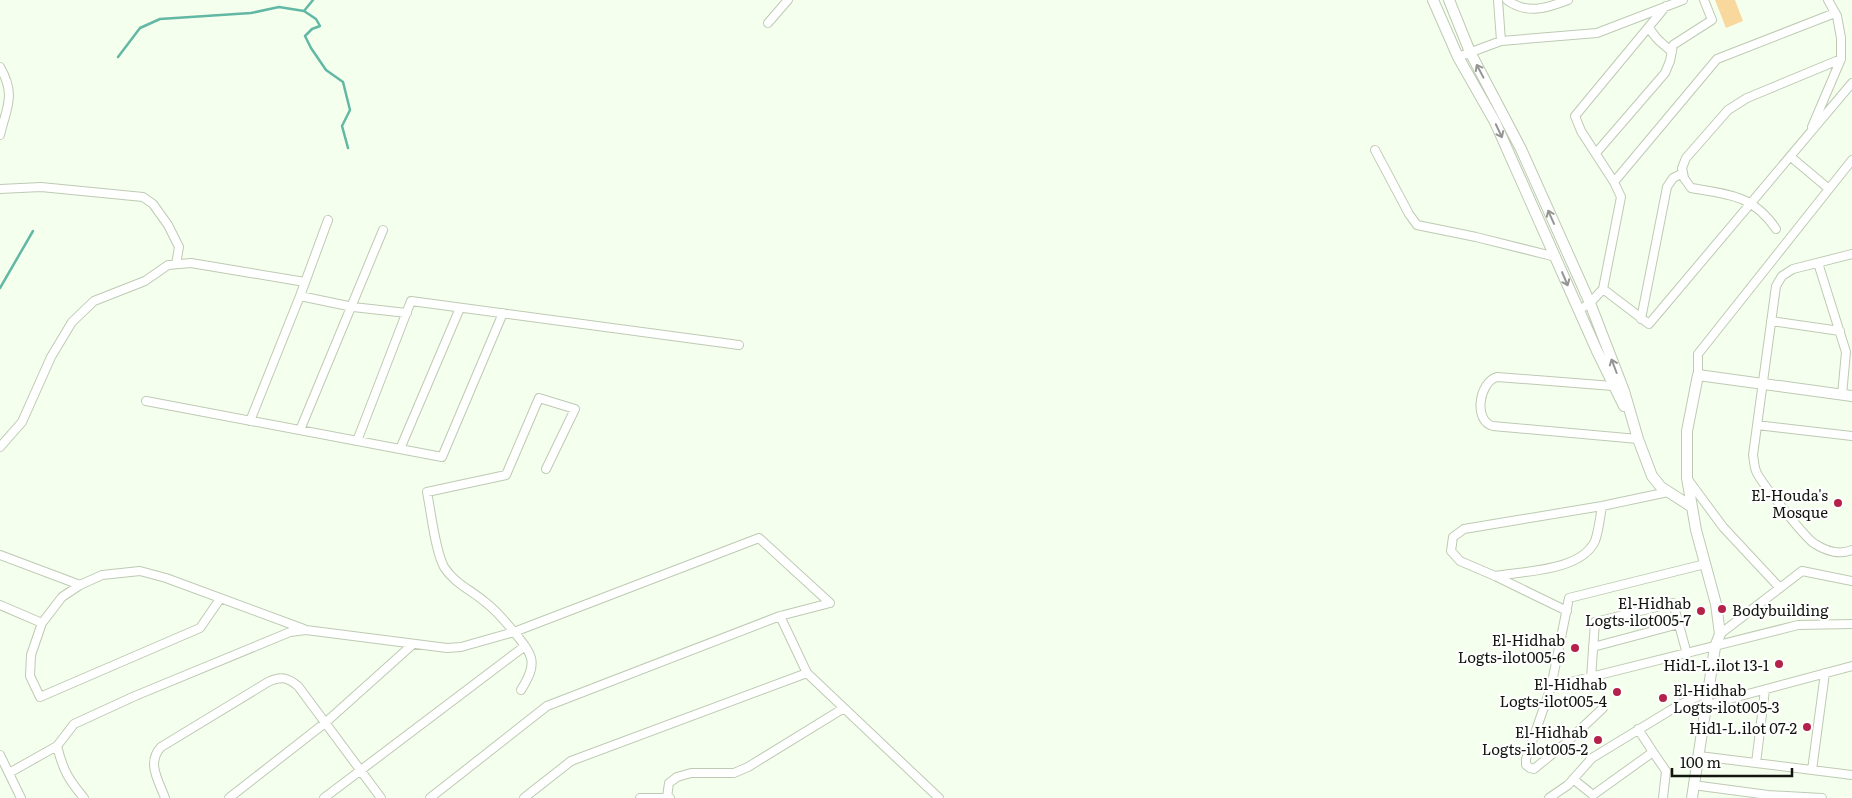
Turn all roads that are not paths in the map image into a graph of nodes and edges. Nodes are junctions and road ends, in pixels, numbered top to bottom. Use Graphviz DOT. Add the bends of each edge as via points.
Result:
graph roads {
  1 [pos="788,0"];
  2 [pos="1433,0"];
  3 [pos="1449,0"];
  4 [pos="1498,0"];
  5 [pos="1508,0"];
  6 [pos="1568,0"];
  7 [pos="1683,0"];
  8 [pos="1704,0"];
  9 [pos="1828,0"];
  10 [pos="1666,6"];
  11 [pos="1835,12"];
  12 [pos="768,23"];
  13 [pos="1649,27"];
  14 [pos="1501,41"];
  15 [pos="1470,52"];
  16 [pos="1672,52"];
  17 [pos="1458,57"];
  18 [pos="1840,60"];
  19 [pos="0,67"];
  20 [pos="1852,83"];
  21 [pos="0,135"];
  22 [pos="1809,135"];
  23 [pos="1375,150"];
  24 [pos="1596,152"];
  25 [pos="1791,157"];
  26 [pos="1852,160"];
  27 [pos="1683,173"];
  28 [pos="1614,182"];
  29 [pos="1537,185"];
  30 [pos="0,189"];
  31 [pos="1526,189"];
  32 [pos="1829,189"];
  33 [pos="1752,203"];
  34 [pos="328,220"];
  35 [pos="1776,229"];
  36 [pos="384,230"];
  37 [pos="1852,254"];
  38 [pos="1556,257"];
  39 [pos="1818,263"];
  40 [pos="176,264"];
  41 [pos="306,282"];
  42 [pos="1603,289"];
  43 [pos="300,296"];
  44 [pos="1590,303"];
  45 [pos="353,308"];
  46 [pos="460,308"];
  47 [pos="1579,310"];
  48 [pos="407,313"];
  49 [pos="503,314"];
  50 [pos="1641,318"];
  51 [pos="1771,321"];
  52 [pos="1840,331"];
  53 [pos="739,345"];
  54 [pos="1698,375"];
  55 [pos="1764,384"];
  56 [pos="1613,386"];
  57 [pos="1847,396"];
  58 [pos="146,401"];
  59 [pos="1629,413"];
  60 [pos="250,421"];
  61 [pos="1757,426"];
  62 [pos="300,430"];
  63 [pos="1852,436"];
  64 [pos="1638,439"];
  65 [pos="358,441"];
  66 [pos="0,447"];
  67 [pos="400,449"];
  68 [pos="546,469"];
  69 [pos="1687,478"];
  70 [pos="1668,492"];
  71 [pos="1602,506"];
  72 [pos="1692,507"];
  73 [pos="1852,550"];
  74 [pos="0,555"];
  75 [pos="1705,564"];
  76 [pos="1495,576"];
  77 [pos="1852,581"];
  78 [pos="80,585"];
  79 [pos="1780,588"];
  80 [pos="220,599"];
  81 [pos="0,606"];
  82 [pos="1567,610"];
  83 [pos="780,616"];
  84 [pos="42,623"];
  85 [pos="1679,624"];
  86 [pos="1852,624"];
  87 [pos="306,630"];
  88 [pos="514,632"];
  89 [pos="1720,634"];
  90 [pos="412,645"];
  91 [pos="525,646"];
  92 [pos="1716,646"];
  93 [pos="1593,648"];
  94 [pos="1687,654"];
  95 [pos="1852,666"];
  96 [pos="807,673"];
  97 [pos="1825,673"];
  98 [pos="1591,678"];
  99 [pos="1552,687"];
  100 [pos="521,690"];
  101 [pos="1765,690"];
  102 [pos="1708,692"];
  103 [pos="1707,705"];
  104 [pos="844,708"];
  105 [pos="1603,708"];
  106 [pos="325,723"];
  107 [pos="1638,729"];
  108 [pos="57,746"];
  109 [pos="1653,752"];
  110 [pos="1700,756"];
  111 [pos="0,757"];
  112 [pos="1756,762"];
  113 [pos="360,770"];
  114 [pos="1812,770"];
  115 [pos="9,772"];
  116 [pos="1852,775"];
  117 [pos="1573,779"];
  118 [pos="1693,785"];
  119 [pos="669,797"];
  120 [pos="21,798"];
  121 [pos="84,798"];
  122 [pos="165,798"];
  123 [pos="229,798"];
  124 [pos="324,798"];
  125 [pos="381,798"];
  126 [pos="430,798"];
  127 [pos="524,798"];
  128 [pos="640,798"];
  129 [pos="939,798"];
  130 [pos="1550,798"];
  131 [pos="1663,798"];
  132 [pos="1692,798"];
  133 [pos="1822,798"];
  1 -- 12 [label="street"];
  2 -- 17 [label="street"];
  3 -- 15 [label="street"];
  4 -- 14 [label="street"];
  5 -- 6 [label="street" via="1525,9 1553,6"];
  7 -- 10 [label="street"];
  8 -- 16 [label="street" via="1712,20 1673,45"];
  9 -- 11 [label="street"];
  10 -- 13 [label="street"];
  10 -- 14 [label="street" via="1597,33"];
  11 -- 18 [label="street" via="1841,38"];
  11 -- 28 [label="street" via="1717,59"];
  13 -- 16 [label="street"];
  13 -- 24 [label="street" via="1576,116 1581,131"];
  14 -- 15 [label="street"];
  15 -- 17 [label="street"];
  29 -- 15 [label="street, one-way"];
  16 -- 24 [label="street" via="1664,73"];
  17 -- 31 [label="street, one-way" via="1495,122"];
  18 -- 22 [label="street"];
  18 -- 27 [label="street" via="1747,98 1728,110 1686,158"];
  19 -- 21 [label="street" via="10,92"];
  20 -- 22 [label="street"];
  22 -- 25 [label="street"];
  23 -- 38 [label="street" via="1417,225"];
  24 -- 28 [label="street"];
  25 -- 32 [label="street"];
  25 -- 33 [label="street"];
  26 -- 32 [label="street"];
  27 -- 33 [label="street" via="1691,188 1727,193"];
  27 -- 50 [label="street" via="1673,178 1667,187"];
  28 -- 42 [label="street" via="1620,197"];
  29 -- 31 [label="street"];
  44 -- 29 [label="street, one-way"];
  30 -- 40 [label="street" via="41,187 143,197 154,204 179,247"];
  31 -- 38 [label="street"];
  32 -- 54 [label="street" via="1698,354"];
  33 -- 35 [label="street"];
  33 -- 50 [label="street" via="1648,324"];
  34 -- 41 [label="street"];
  36 -- 45 [label="street"];
  37 -- 39 [label="street"];
  38 -- 47 [label="street, one-way"];
  39 -- 51 [label="street" via="1793,269 1782,276 1776,286"];
  39 -- 52 [label="street"];
  40 -- 41 [label="street" via="191,263"];
  40 -- 66 [label="street" via="94,301 72,322 51,357 22,422"];
  41 -- 43 [label="street"];
  42 -- 44 [label="street"];
  42 -- 50 [label="street"];
  43 -- 45 [label="street"];
  43 -- 60 [label="street"];
  44 -- 47 [label="street"];
  59 -- 44 [label="street, one-way" via="1624,391"];
  45 -- 48 [label="street"];
  45 -- 62 [label="street"];
  46 -- 48 [label="street" via="411,301"];
  46 -- 49 [label="street"];
  46 -- 67 [label="street"];
  47 -- 56 [label="street"];
  48 -- 65 [label="street"];
  49 -- 53 [label="street"];
  49 -- 67 [label="street" via="442,457"];
  51 -- 52 [label="street"];
  51 -- 55 [label="street"];
  52 -- 57 [label="street" via="1846,352"];
  54 -- 55 [label="street"];
  54 -- 69 [label="street" via="1687,431"];
  55 -- 57 [label="street"];
  55 -- 61 [label="street"];
  56 -- 59 [label="street"];
  56 -- 64 [label="street" via="1497,377 1484,386 1482,416 1485,422 1494,426"];
  58 -- 60 [label="street"];
  59 -- 64 [label="street"];
  60 -- 62 [label="street"];
  61 -- 63 [label="street"];
  61 -- 73 [label="street" via="1753,455 1756,472 1814,544 1830,551 1844,553"];
  62 -- 65 [label="street"];
  64 -- 70 [label="street" via="1652,476"];
  65 -- 67 [label="street"];
  68 -- 88 [label="street" via="575,409 539,398 506,475 427,492 444,566 459,583 497,612"];
  69 -- 72 [label="street"];
  69 -- 79 [label="street" via="1723,527"];
  70 -- 71 [label="street"];
  70 -- 72 [label="street"];
  71 -- 76 [label="street" via="1594,541 1581,558 1568,564"];
  71 -- 76 [label="street" via="1464,529 1456,534 1451,546 1456,559"];
  72 -- 75 [label="street"];
  74 -- 78 [label="street"];
  75 -- 82 [label="street" via="1569,598"];
  75 -- 89 [label="street"];
  76 -- 82 [label="street"];
  77 -- 79 [label="street" via="1802,571"];
  78 -- 80 [label="street" via="102,575 140,571"];
  78 -- 84 [label="street" via="62,597"];
  79 -- 89 [label="street"];
  80 -- 84 [label="street" via="200,628 40,697 30,676 31,655"];
  80 -- 87 [label="street"];
  81 -- 84 [label="street"];
  82 -- 99 [label="street"];
  83 -- 88 [label="street" via="830,603 759,538"];
  83 -- 96 [label="street"];
  83 -- 126 [label="street" via="547,706"];
  85 -- 93 [label="street"];
  85 -- 93 [label="street" via="1673,602 1595,622"];
  85 -- 94 [label="street"];
  86 -- 92 [label="street" via="1798,625"];
  87 -- 90 [label="street"];
  87 -- 108 [label="street" via="290,632 91,716 74,724"];
  88 -- 90 [label="street" via="461,648"];
  88 -- 91 [label="street"];
  89 -- 92 [label="street"];
  90 -- 106 [label="street"];
  91 -- 100 [label="street" via="533,664"];
  91 -- 113 [label="street"];
  92 -- 94 [label="street"];
  92 -- 102 [label="street"];
  93 -- 98 [label="street"];
  94 -- 98 [label="street"];
  95 -- 97 [label="street"];
  96 -- 104 [label="street"];
  96 -- 127 [label="street" via="571,761"];
  97 -- 101 [label="street"];
  97 -- 114 [label="street"];
  98 -- 99 [label="street"];
  99 -- 105 [label="street" via="1526,759 1530,768 1560,747"];
  101 -- 103 [label="street"];
  101 -- 112 [label="street"];
  102 -- 103 [label="street"];
  102 -- 107 [label="street" via="1678,705"];
  103 -- 110 [label="street"];
  104 -- 119 [label="street" via="734,773 691,773 677,777 669,783"];
  104 -- 129 [label="street"];
  106 -- 113 [label="street"];
  106 -- 122 [label="street" via="292,680 276,678 157,751 153,764"];
  106 -- 123 [label="street"];
  107 -- 109 [label="street"];
  107 -- 117 [label="street" via="1592,758"];
  108 -- 115 [label="street"];
  108 -- 121 [label="street" via="68,778"];
  109 -- 117 [label="street" via="1593,795"];
  109 -- 131 [label="street" via="1666,771"];
  110 -- 112 [label="street"];
  110 -- 118 [label="street"];
  111 -- 115 [label="street"];
  112 -- 114 [label="street"];
  113 -- 124 [label="street"];
  113 -- 125 [label="street"];
  114 -- 116 [label="street"];
  115 -- 120 [label="street"];
  117 -- 130 [label="street"];
  118 -- 132 [label="street"];
  118 -- 133 [label="street"];
  119 -- 128 [label="street"];
}
